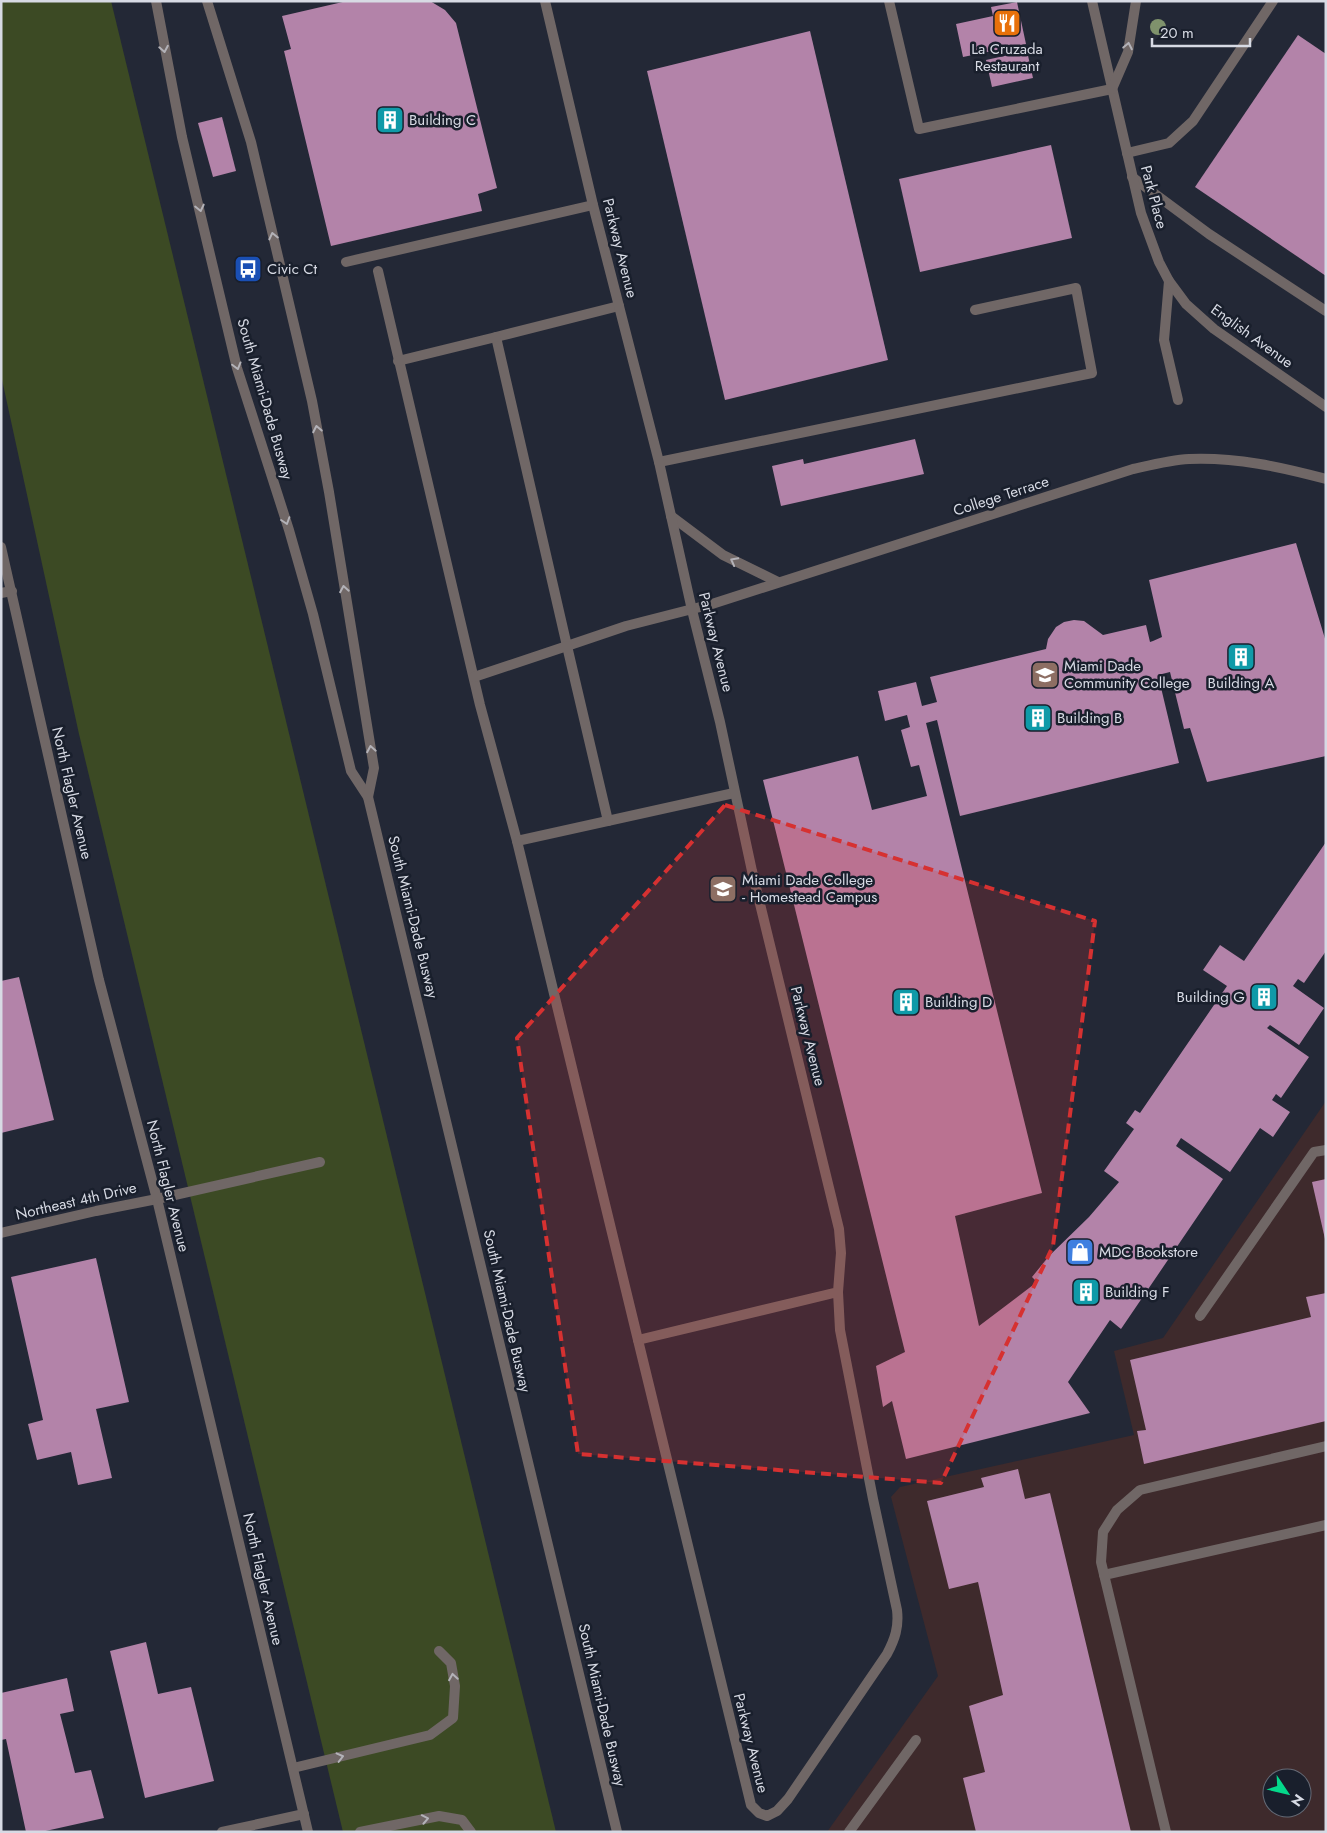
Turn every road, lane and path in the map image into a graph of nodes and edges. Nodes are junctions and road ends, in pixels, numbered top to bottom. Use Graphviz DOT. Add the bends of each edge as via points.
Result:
graph roads {
  1 [pos="156,1"];
  2 [pos="207,1"];
  3 [pos="545,1"];
  4 [pos="889,1"];
  5 [pos="1092,1"];
  6 [pos="1136,1"];
  7 [pos="1273,1"];
  8 [pos="1112,89"];
  9 [pos="1127,153"];
  10 [pos="1132,177"];
  11 [pos="593,205"];
  12 [pos="346,262"];
  13 [pos="378,271"];
  14 [pos="1169,281"];
  15 [pos="619,306"];
  16 [pos="974,310"];
  17 [pos="1326,311"];
  18 [pos="496,337"];
  19 [pos="398,361"];
  20 [pos="1178,400"];
  21 [pos="1326,407"];
  22 [pos="659,462"];
  23 [pos="1326,479"];
  24 [pos="671,516"];
  25 [pos="1,547"];
  26 [pos="778,582"];
  27 [pos="12,591"];
  28 [pos="1,593"];
  29 [pos="692,610"];
  30 [pos="567,646"];
  31 [pos="474,677"];
  32 [pos="734,793"];
  33 [pos="368,797"];
  34 [pos="608,822"];
  35 [pos="518,841"];
  36 [pos="1326,1150"];
  37 [pos="320,1162"];
  38 [pos="157,1199"];
  39 [pos="1,1233"];
  40 [pos="838,1292"];
  41 [pos="1200,1316"];
  42 [pos="638,1340"];
  43 [pos="1326,1446"];
  44 [pos="1326,1525"];
  45 [pos="1104,1574"];
  46 [pos="439,1651"];
  47 [pos="916,1740"];
  48 [pos="293,1768"];
  49 [pos="304,1814"];
  50 [pos="222,1832"];
  51 [pos="308,1832"];
  52 [pos="360,1832"];
  53 [pos="471,1832"];
  54 [pos="617,1832"];
  55 [pos="849,1832"];
  56 [pos="1166,1832"];
  1 -- 33 [label="street, South Miami-Dade Busway, one-way" via="182,137 237,368 313,614 351,771"];
  33 -- 2 [label="street, South Miami-Dade Busway, one-way" via="374,768 312,400 251,142"];
  3 -- 11 [label="street, Parkway Avenue"];
  4 -- 8 [label="street" via="919,129"];
  5 -- 8 [label="street, Park Place"];
  8 -- 6 [label="street, one-way" via="1128,52"];
  7 -- 9 [label="street" via="1192,121 1169,143"];
  8 -- 9 [label="street, Park Place"];
  9 -- 10 [label="street, Park Place"];
  10 -- 14 [label="street, Park Place" via="1151,241"];
  10 -- 17 [label="street" via="1209,234"];
  11 -- 12 [label="street"];
  11 -- 15 [label="street, Parkway Avenue"];
  13 -- 19 [label="street"];
  14 -- 20 [label="street, Park Place" via="1164,340"];
  14 -- 21 [label="street, English Avenue" via="1186,304 1214,329"];
  15 -- 18 [label="street"];
  15 -- 22 [label="street, Parkway Avenue"];
  16 -- 22 [label="street" via="1076,288 1092,373"];
  18 -- 19 [label="street"];
  18 -- 30 [label="street"];
  19 -- 31 [label="street"];
  22 -- 24 [label="street, Parkway Avenue"];
  23 -- 26 [label="street, College Terrace" via="1223,459 1162,463 1133,469"];
  26 -- 24 [label="street, one-way" via="723,555"];
  24 -- 29 [label="street, Parkway Avenue"];
  25 -- 27 [label="street, North Flagler Avenue"];
  26 -- 29 [label="street, College Terrace"];
  27 -- 28 [label="street"];
  27 -- 38 [label="street, North Flagler Avenue" via="99,980"];
  29 -- 30 [label="street, College Terrace" via="626,626"];
  29 -- 32 [label="street, Parkway Avenue"];
  30 -- 31 [label="street, College Terrace"];
  30 -- 34 [label="street"];
  31 -- 35 [label="street"];
  32 -- 34 [label="street"];
  32 -- 40 [label="street, Parkway Avenue" via="839,1229"];
  33 -- 54 [label="street, South Miami-Dade Busway"];
  34 -- 35 [label="street"];
  35 -- 42 [label="street"];
  36 -- 41 [label="street" via="1314,1152"];
  37 -- 38 [label="street, Northeast 4th Drive"];
  38 -- 39 [label="street, Northeast 4th Drive"];
  38 -- 48 [label="street, North Flagler Avenue"];
  40 -- 42 [label="street"];
  40 -- 42 [label="street, Parkway Avenue" via="840,1330 898,1610 898,1624 887,1654 793,1792 777,1811 767,1816 758,1813 751,1804"];
  43 -- 45 [label="street" via="1140,1490 1118,1510 1103,1532 1101,1562"];
  44 -- 45 [label="street"];
  45 -- 56 [label="street"];
  48 -- 46 [label="street, one-way" via="430,1735 453,1718 455,1686 451,1662"];
  47 -- 55 [label="street"];
  48 -- 49 [label="street, North Flagler Avenue"];
  49 -- 50 [label="street"];
  49 -- 51 [label="street, North Flagler Avenue"];
  52 -- 53 [label="street, one-way" via="439,1816 462,1820"];
}
